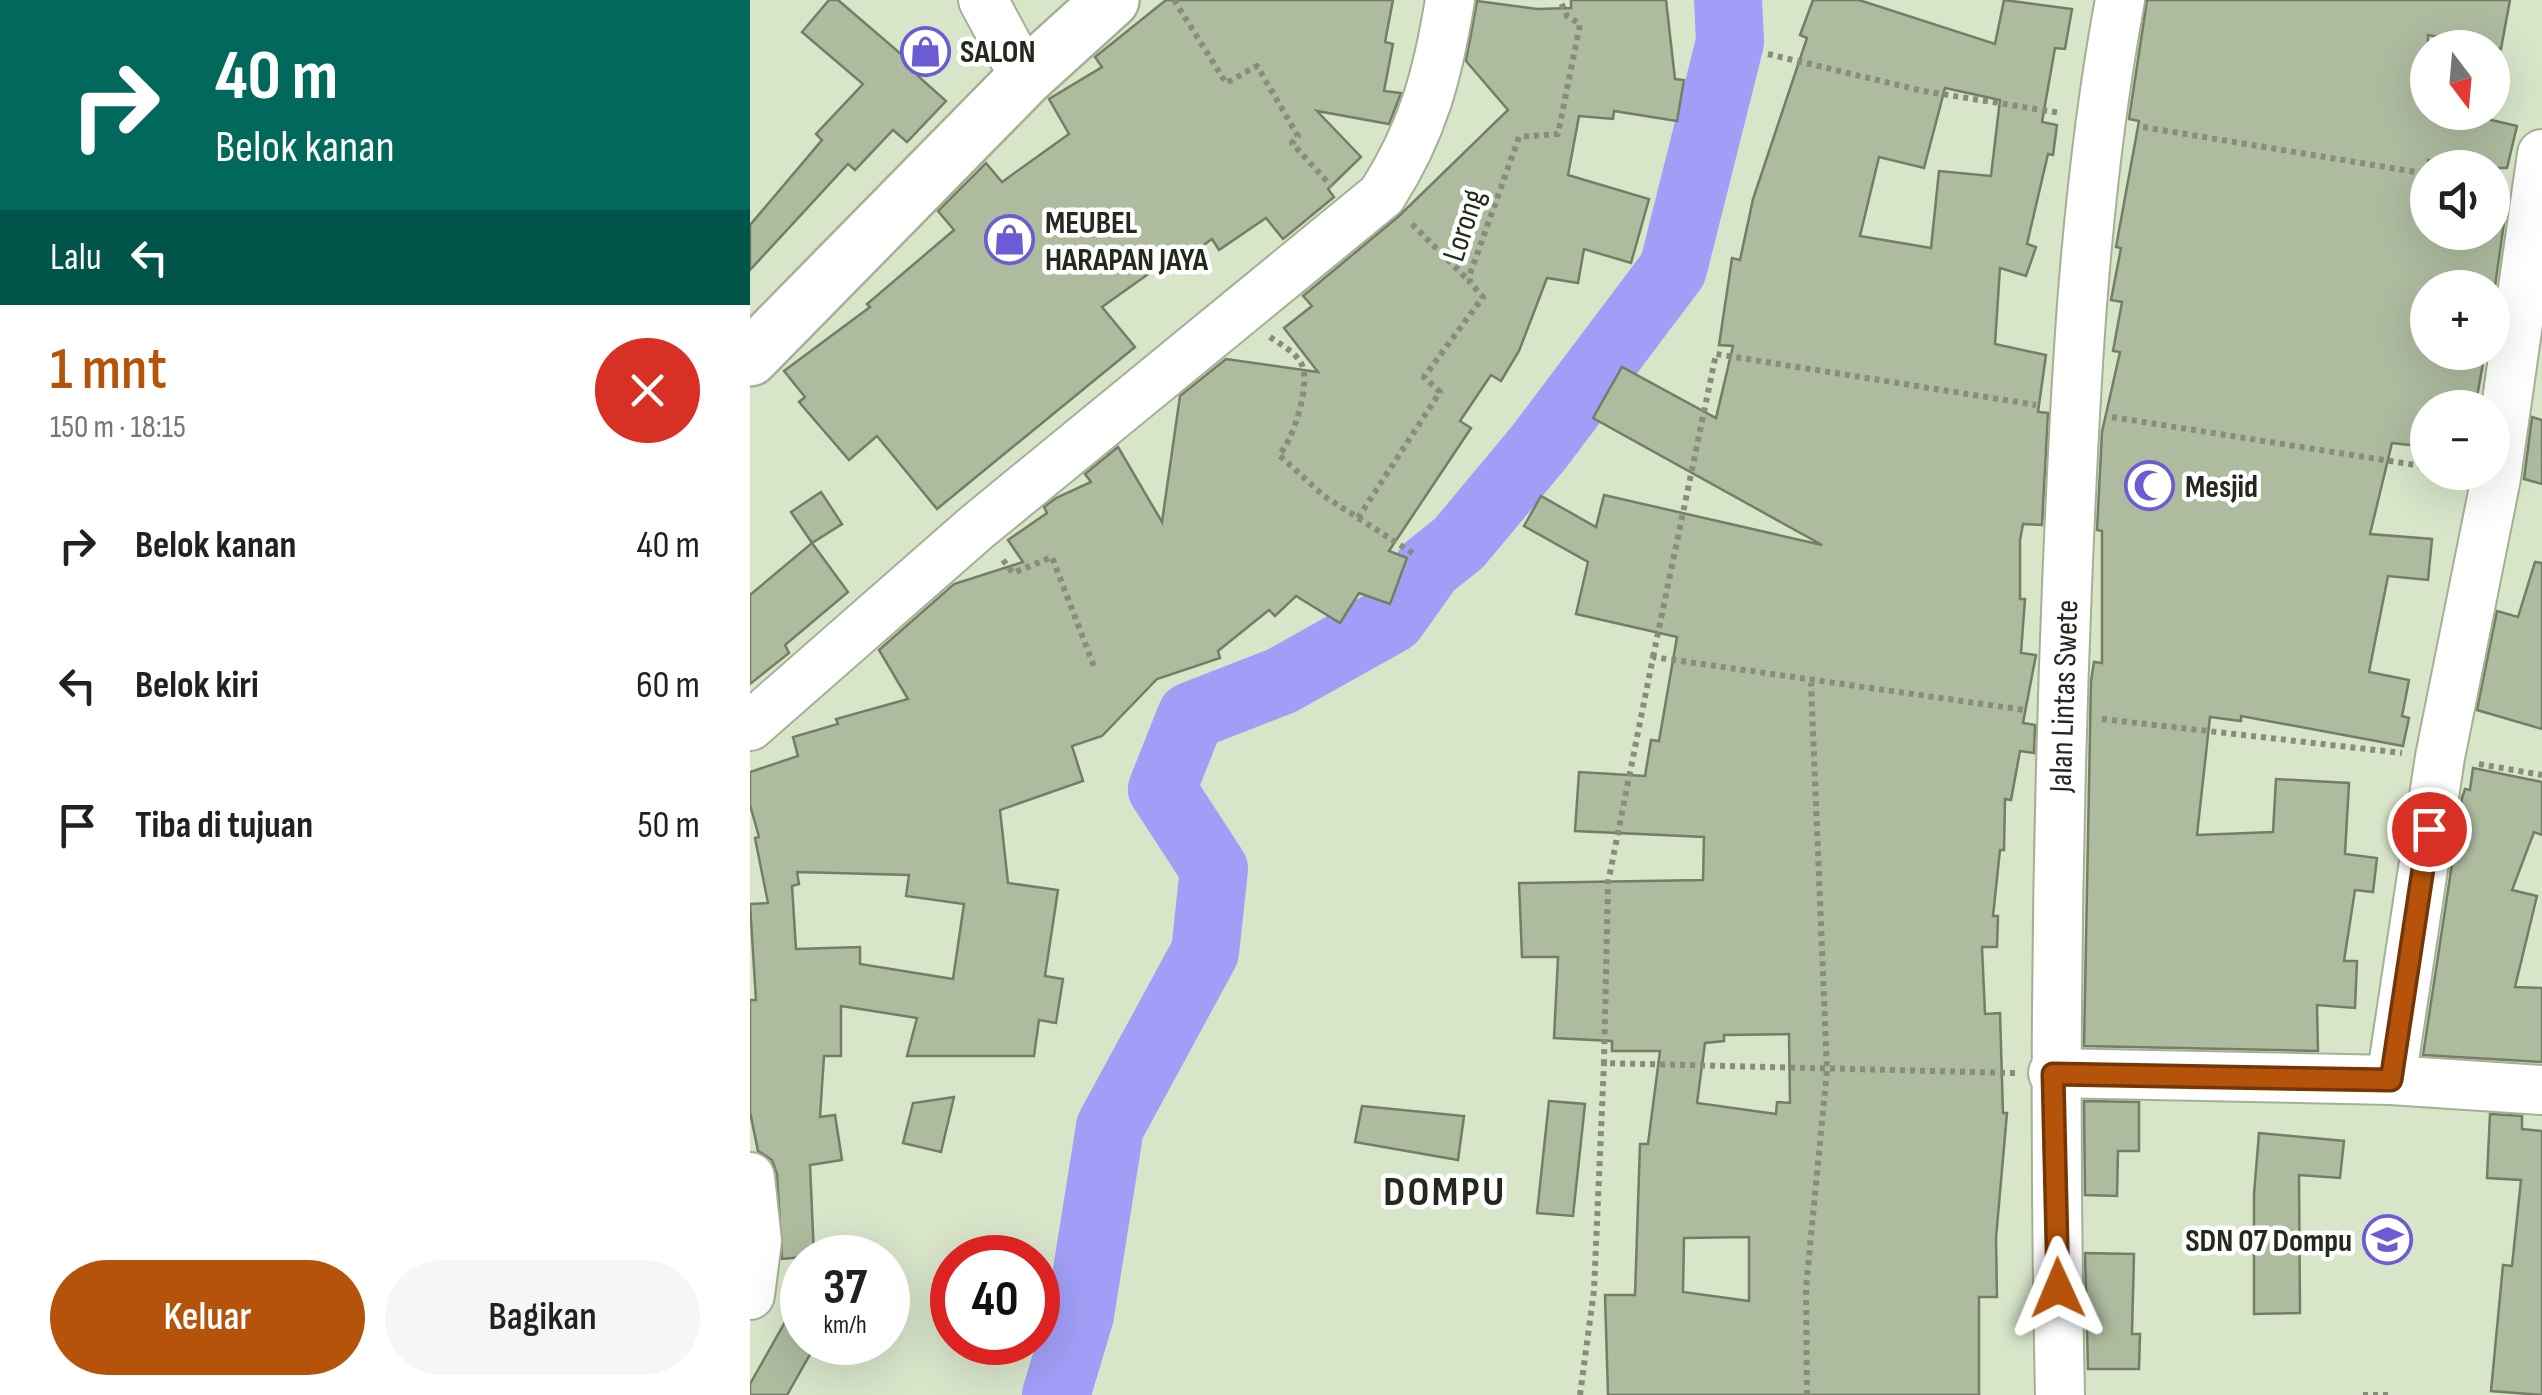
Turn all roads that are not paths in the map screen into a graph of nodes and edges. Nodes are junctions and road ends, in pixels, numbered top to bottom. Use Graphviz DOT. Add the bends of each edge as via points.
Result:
graph roads {
  1 [pos="983,0"];
  2 [pos="1111,0"];
  3 [pos="1450,0"];
  4 [pos="2120,0"];
  5 [pos="1025,78"];
  6 [pos="2541,180"];
  7 [pos="750,358"];
  8 [pos="750,726"];
  9 [pos="2053,1074"];
  10 [pos="2391,1080"];
  11 [pos="2542,1090"];
  12 [pos="750,1177"];
  13 [pos="750,1294"];
  14 [pos="2060,1395"];
  1 -- 5 [label="street"];
  2 -- 5 [label="main road"];
  3 -- 8 [label="street" via="1417,138 1371,206 978,527"];
  4 -- 9 [label="street, Jalan Lintas Swete" via="2098,119 2074,411"];
  5 -- 7 [label="main road"];
  6 -- 10 [label="street"];
  9 -- 10 [label="street"];
  9 -- 14 [label="street, Jalan Lintas Swete"];
  10 -- 11 [label="street"];
  12 -- 13 [label="street" via="757,1241"];
}
